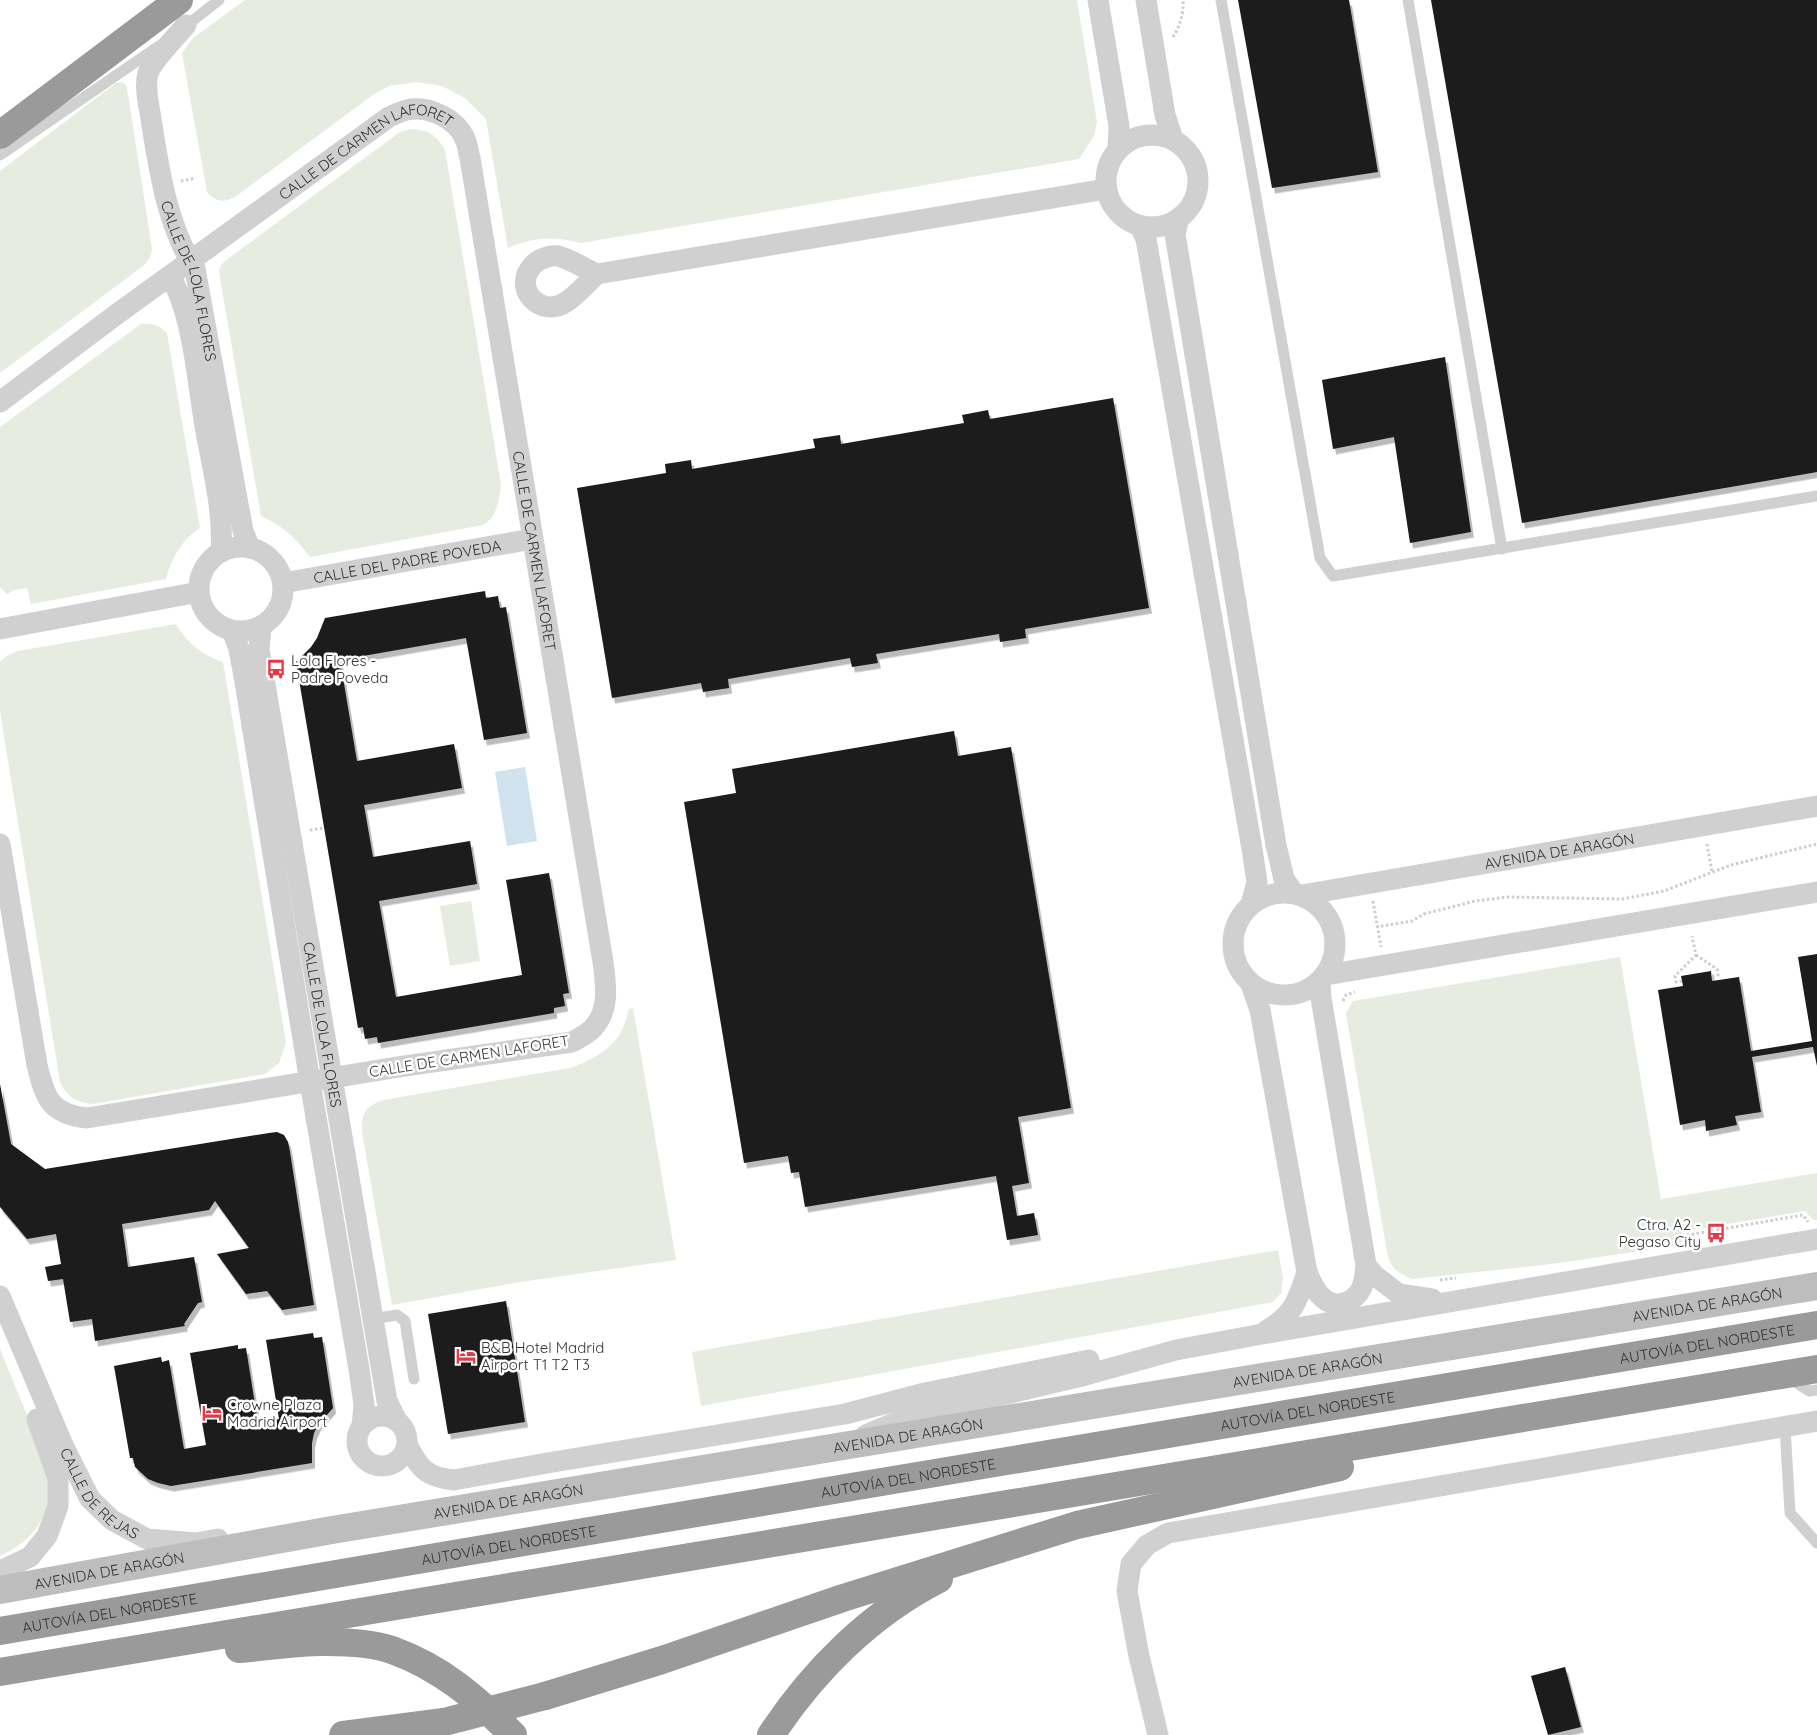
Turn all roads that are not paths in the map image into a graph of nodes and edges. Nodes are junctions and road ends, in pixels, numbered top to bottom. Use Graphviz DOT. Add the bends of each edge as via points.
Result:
graph roads {
  1 [pos="219,0"];
  2 [pos="1098,0"];
  3 [pos="1146,0"];
  4 [pos="1221,0"];
  5 [pos="1408,0"];
  6 [pos="183,13"];
  7 [pos="0,135"];
  8 [pos="1174,139"];
  9 [pos="1118,149"];
  10 [pos="0,155"];
  11 [pos="1106,189"];
  12 [pos="1179,218"];
  13 [pos="1140,226"];
  14 [pos="190,262"];
  15 [pos="597,274"];
  16 [pos="170,276"];
  17 [pos="0,402"];
  18 [pos="1817,496"];
  19 [pos="532,539"];
  20 [pos="250,548"];
  21 [pos="1502,549"];
  22 [pos="221,552"];
  23 [pos="283,583"];
  24 [pos="200,592"];
  25 [pos="261,626"];
  26 [pos="0,629"];
  27 [pos="232,630"];
  28 [pos="1817,806"];
  29 [pos="0,844"];
  30 [pos="1817,892"];
  31 [pos="1298,894"];
  32 [pos="1251,904"];
  33 [pos="1323,978"];
  34 [pos="1251,984"];
  35 [pos="331,1078"];
  36 [pos="310,1082"];
  37 [pos="1814,1233"];
  38 [pos="1366,1265"];
  39 [pos="1306,1272"];
  40 [pos="1817,1286"];
  41 [pos="0,1296"];
  42 [pos="1455,1302"];
  43 [pos="373,1318"];
  44 [pos="0,1324"];
  45 [pos="1817,1325"];
  46 [pos="1262,1334"];
  47 [pos="1176,1350"];
  48 [pos="1817,1369"];
  49 [pos="1783,1374"];
  50 [pos="414,1379"];
  51 [pos="1817,1390"];
  52 [pos="1663,1395"];
  53 [pos="397,1421"];
  54 [pos="1817,1421"];
  55 [pos="362,1426"];
  56 [pos="1785,1427"];
  57 [pos="407,1445"];
  58 [pos="844,1445"];
  59 [pos="1077,1525"];
  60 [pos="332,1530"];
  61 [pos="1817,1543"];
  62 [pos="0,1572"];
  63 [pos="0,1590"];
  64 [pos="0,1631"];
  65 [pos="9,1671"];
  66 [pos="342,1735"];
  67 [pos="513,1735"];
  68 [pos="771,1735"];
  69 [pos="1158,1735"];
  1 -- 6 [label="lane"];
  2 -- 9 [label="street" via="1119,126"];
  3 -- 8 [label="street" via="1165,115"];
  4 -- 21 [label="lane" via="1320,558 1333,576"];
  5 -- 21 [label="lane"];
  6 -- 7 [label="highway"];
  6 -- 10 [label="lane" via="160,45"];
  6 -- 14 [label="street, CALLE DE LOLA FLORES" via="148,73 147,91 162,184"];
  8 -- 9 [label="street" via="1159,134 1144,135"];
  8 -- 12 [label="street" via="1186,149 1198,177 1197,193"];
  9 -- 11 [label="street" via="1105,175"];
  11 -- 13 [label="street" via="1118,212"];
  11 -- 15 [label="street"];
  12 -- 13 [label="street" via="1160,226"];
  12 -- 31 [label="street" via="1175,234 1276,845 1284,879"];
  13 -- 32 [label="street" via="1146,239 1257,882"];
  14 -- 16 [label="street, CALLE DE CARMEN LAFORET"];
  14 -- 19 [label="street, CALLE DE CARMEN LAFORET" via="389,117 407,110 423,109 455,124 466,139 470,158"];
  14 -- 20 [label="street, CALLE DE LOLA FLORES" via="195,269 243,531"];
  16 -- 17 [label="street, CALLE DE CARMEN LAFORET"];
  16 -- 22 [label="street, CALLE DE LOLA FLORES" via="178,288 186,314 221,521"];
  18 -- 21 [label="lane"];
  19 -- 23 [label="street, CALLE DEL PADRE POVEDA"];
  19 -- 35 [label="street, CALLE DE CARMEN LAFORET" via="605,978 604,1012 592,1029 572,1042"];
  20 -- 22 [label="street"];
  20 -- 23 [label="street" via="272,560"];
  22 -- 24 [label="street" via="204,569"];
  23 -- 25 [label="street" via="282,598 276,612"];
  24 -- 26 [label="street"];
  24 -- 27 [label="street" via="210,616"];
  25 -- 27 [label="street"];
  25 -- 35 [label="street, CALLE DE LOLA FLORES" via="259,649"];
  27 -- 36 [label="street, CALLE DE LOLA FLORES" via="245,682"];
  28 -- 31 [label="street, AVENIDA DE ARAGÓN"];
  29 -- 36 [label="street, CALLE DE CARMEN LAFORET" via="37,1065 43,1090 52,1104 71,1116 87,1118"];
  30 -- 33 [label="street"];
  31 -- 32 [label="street" via="1278,892"];
  31 -- 33 [label="street" via="1316,903 1327,914 1334,929 1336,945 1333,960"];
  32 -- 34 [label="street" via="1234,929 1232,944 1234,958"];
  33 -- 34 [label="street" via="1304,992 1286,995 1267,993"];
  33 -- 38 [label="street" via="1320,998"];
  34 -- 39 [label="street" via="1260,1010"];
  35 -- 36 [label="street, CALLE DE CARMEN LAFORET"];
  35 -- 43 [label="street, CALLE DE LOLA FLORES"];
  36 -- 55 [label="street, CALLE DE LOLA FLORES" via="359,1369 364,1405"];
  37 -- 42 [label="street"];
  38 -- 39 [label="street" via="1363,1285 1356,1297 1343,1304 1323,1299"];
  38 -- 42 [label="street" via="1398,1294"];
  39 -- 46 [label="street" via="1298,1300 1282,1321"];
  40 -- 58 [label="street, AVENIDA DE ARAGÓN"];
  41 -- 60 [label="street, CALLE DE REJAS" via="63,1445 90,1499 112,1520 147,1539 196,1542 284,1527"];
  42 -- 46 [label="street"];
  43 -- 50 [label="lane" via="397,1314 405,1321"];
  43 -- 53 [label="street, CALLE DE LOLA FLORES" via="387,1401"];
  44 -- 62 [label="street, CALLE DE REJAS" via="58,1479 58,1506 47,1536 30,1557"];
  45 -- 64 [label="highway, AUTOVÍA DEL NORDESTE"];
  46 -- 47 [label="street"];
  47 -- 57 [label="street, AVENIDA DE ARAGÓN" via="1083,1361 925,1393 845,1414 454,1480 429,1475"];
  47 -- 58 [label="street" via="906,1418"];
  48 -- 49 [label="highway"];
  49 -- 51 [label="lane" via="1809,1391"];
  49 -- 52 [label="highway"];
  52 -- 59 [label="highway"];
  52 -- 65 [label="highway"];
  53 -- 55 [label="street" via="379,1417"];
  53 -- 57 [label="street" via="404,1430"];
  54 -- 56 [label="street"];
  55 -- 57 [label="street" via="358,1447 365,1461 372,1464 394,1463"];
  56 -- 61 [label="lane" via="1790,1514"];
  56 -- 69 [label="street" via="1168,1533 1147,1545 1131,1564 1127,1591"];
  58 -- 60 [label="street, AVENIDA DE ARAGÓN"];
  59 -- 66 [label="highway, bridge" via="545,1696 444,1722"];
  59 -- 68 [label="highway" via="937,1580 882,1614 823,1667"];
  60 -- 63 [label="street, AVENIDA DE ARAGÓN"];
  65 -- 67 [label="highway" via="325,1642 363,1644 391,1650 446,1676 482,1704"];
}
